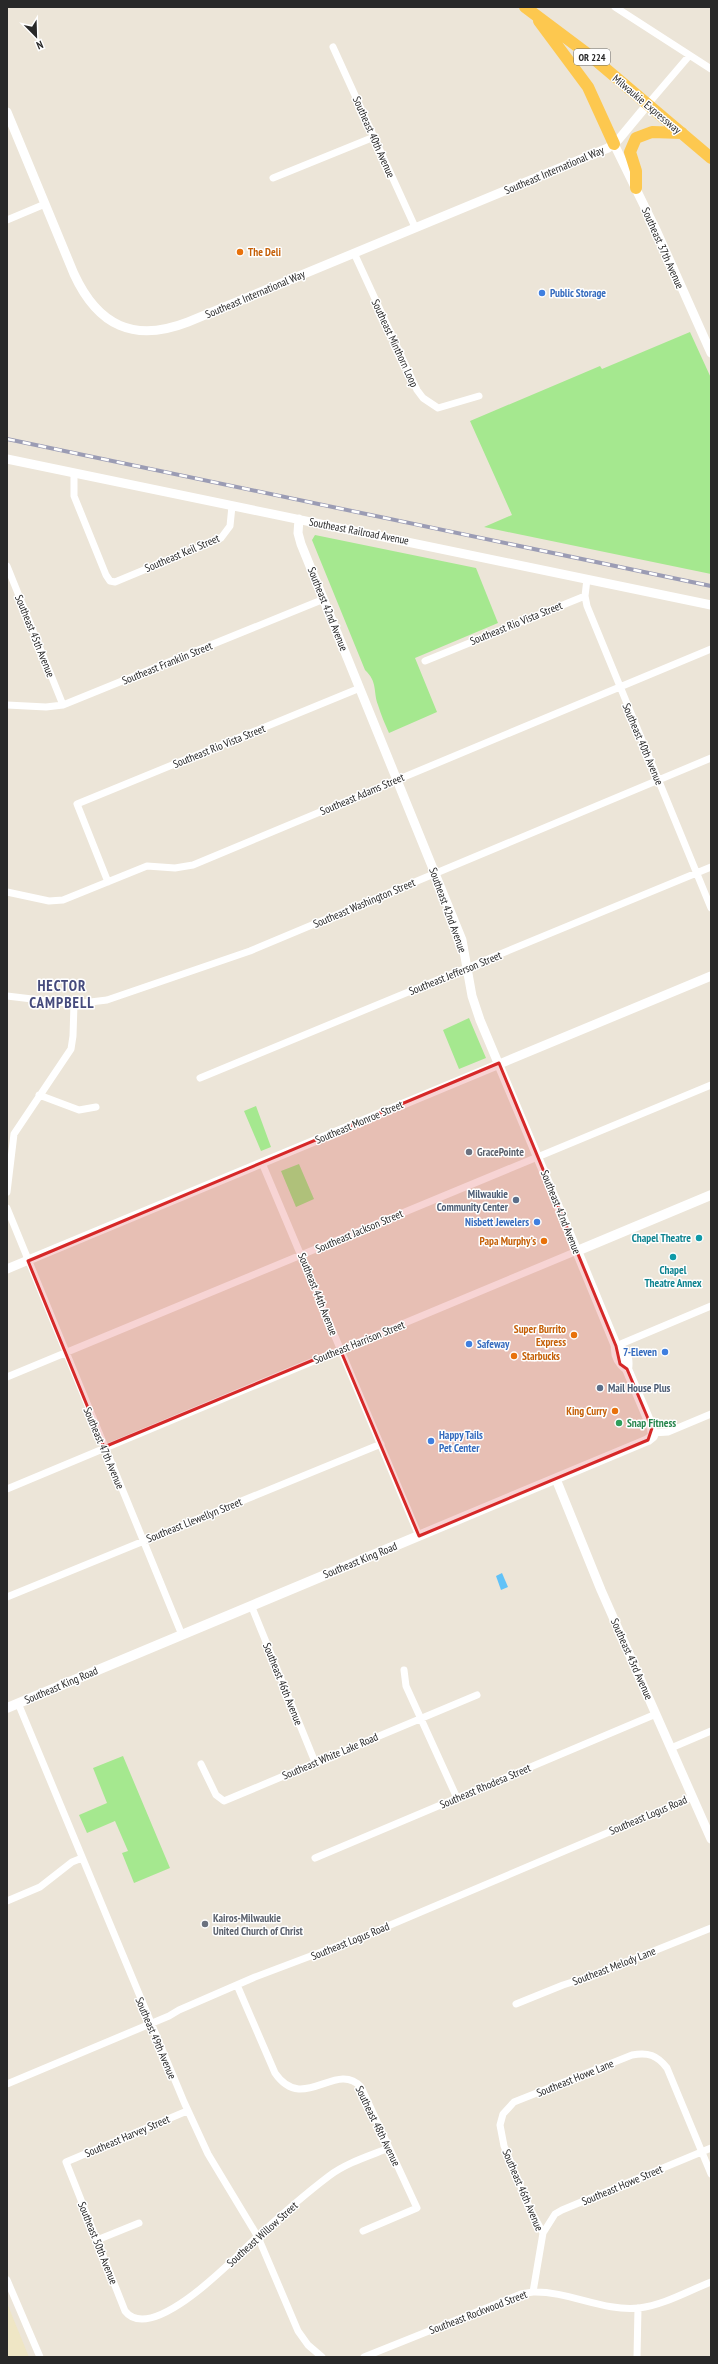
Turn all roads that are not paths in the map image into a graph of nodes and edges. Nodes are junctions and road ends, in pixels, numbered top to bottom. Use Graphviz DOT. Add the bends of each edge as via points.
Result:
graph roads {
  1 [pos="616,7"];
  2 [pos="529,10"];
  3 [pos="333,47"];
  4 [pos="689,56"];
  5 [pos="711,69"];
  6 [pos="648,104"];
  7 [pos="7,112"];
  8 [pos="682,133"];
  9 [pos="374,137"];
  10 [pos="614,144"];
  11 [pos="711,158"];
  12 [pos="273,178"];
  13 [pos="636,188"];
  14 [pos="45,204"];
  15 [pos="7,220"];
  16 [pos="415,228"];
  17 [pos="354,253"];
  18 [pos="711,353"];
  19 [pos="479,396"];
  20 [pos="7,459"];
  21 [pos="74,473"];
  22 [pos="232,506"];
  23 [pos="299,518"];
  24 [pos="7,567"];
  25 [pos="587,579"];
  26 [pos="585,596"];
  27 [pos="324,599"];
  28 [pos="711,605"];
  29 [pos="711,649"];
  30 [pos="426,661"];
  31 [pos="360,688"];
  32 [pos="619,688"];
  33 [pos="7,705"];
  34 [pos="63,705"];
  35 [pos="711,758"];
  36 [pos="397,779"];
  37 [pos="658,780"];
  38 [pos="711,867"];
  39 [pos="696,873"];
  40 [pos="436,874"];
  41 [pos="108,882"];
  42 [pos="7,892"];
  43 [pos="711,908"];
  44 [pos="468,968"];
  45 [pos="711,976"];
  46 [pos="7,996"];
  47 [pos="74,1004"];
  48 [pos="499,1063"];
  49 [pos="200,1078"];
  50 [pos="711,1086"];
  51 [pos="39,1095"];
  52 [pos="96,1107"];
  53 [pos="538,1156"];
  54 [pos="262,1163"];
  55 [pos="7,1192"];
  56 [pos="711,1196"];
  57 [pos="7,1208"];
  58 [pos="577,1251"];
  59 [pos="302,1256"];
  60 [pos="28,1261"];
  61 [pos="7,1269"];
  62 [pos="711,1306"];
  63 [pos="616,1346"];
  64 [pos="340,1349"];
  65 [pos="65,1353"];
  66 [pos="7,1378"];
  67 [pos="711,1414"];
  68 [pos="653,1433"];
  69 [pos="381,1444"];
  70 [pos="104,1448"];
  71 [pos="556,1479"];
  72 [pos="7,1489"];
  73 [pos="419,1536"];
  74 [pos="143,1541"];
  75 [pos="7,1597"];
  76 [pos="251,1605"];
  77 [pos="182,1634"];
  78 [pos="404,1670"];
  79 [pos="477,1695"];
  80 [pos="18,1703"];
  81 [pos="7,1708"];
  82 [pos="656,1714"];
  83 [pos="421,1719"];
  84 [pos="711,1730"];
  85 [pos="671,1748"];
  86 [pos="315,1762"];
  87 [pos="201,1764"];
  88 [pos="692,1797"];
  89 [pos="457,1798"];
  90 [pos="711,1839"];
  91 [pos="82,1858"];
  92 [pos="315,1858"];
  93 [pos="7,1901"];
  94 [pos="711,1928"];
  95 [pos="237,1985"];
  96 [pos="516,2004"];
  97 [pos="151,2024"];
  98 [pos="7,2084"];
  99 [pos="187,2111"];
  100 [pos="503,2114"];
  101 [pos="389,2148"];
  102 [pos="711,2148"];
  103 [pos="702,2152"];
  104 [pos="66,2162"];
  105 [pos="711,2174"];
  106 [pos="139,2222"];
  107 [pos="363,2232"];
  108 [pos="543,2233"];
  109 [pos="258,2237"];
  110 [pos="97,2240"];
  111 [pos="7,2280"];
  112 [pos="711,2282"];
  113 [pos="533,2292"];
  114 [pos="638,2308"];
  115 [pos="136,2319"];
  116 [pos="40,2357"];
  117 [pos="322,2357"];
  118 [pos="364,2357"];
  119 [pos="637,2357"];
  1 -- 4 [label="street"];
  2 -- 6 [label="highway, Milwaukie Expressway / OR 224"];
  2 -- 10 [label="highway" via="588,87"];
  3 -- 9 [label="street, Southeast 40th Avenue"];
  4 -- 5 [label="street"];
  4 -- 6 [label="street"];
  6 -- 8 [label="highway, Milwaukie Expressway / OR 224"];
  6 -- 10 [label="street"];
  7 -- 14 [label="street, Southeast International Way"];
  8 -- 11 [label="highway, Milwaukie Expressway / OR 224"];
  8 -- 13 [label="highway" via="652,132 636,138 630,152 636,171"];
  9 -- 12 [label="street"];
  9 -- 16 [label="street, Southeast 40th Avenue"];
  10 -- 13 [label="street, Southeast 37th Avenue"];
  10 -- 16 [label="street, Southeast International Way"];
  13 -- 18 [label="street, Southeast 37th Avenue"];
  14 -- 15 [label="street"];
  14 -- 17 [label="street, Southeast International Way" via="87,299 96,310 111,321 141,332 158,332 174,328"];
  16 -- 17 [label="street, Southeast International Way"];
  17 -- 19 [label="street, Southeast Minthorn Loop" via="423,398 438,408"];
  20 -- 21 [label="street, Southeast Railroad Avenue"];
  21 -- 22 [label="street, Southeast Railroad Avenue"];
  21 -- 22 [label="street, Southeast Keil Street" via="74,496 110,581 115,582 221,538 230,526"];
  22 -- 23 [label="street, Southeast Railroad Avenue"];
  23 -- 25 [label="street, Southeast Railroad Avenue"];
  23 -- 27 [label="street, Southeast 42nd Avenue" via="299,537"];
  24 -- 34 [label="street, Southeast 45th Avenue"];
  25 -- 26 [label="street, Southeast 40th Avenue"];
  25 -- 28 [label="street, Southeast Railroad Avenue"];
  26 -- 30 [label="street, Southeast Rio Vista Street"];
  26 -- 32 [label="street, Southeast 40th Avenue"];
  27 -- 31 [label="street, Southeast 42nd Avenue"];
  27 -- 34 [label="street, Southeast Franklin Street"];
  29 -- 32 [label="street, Southeast Adams Street"];
  31 -- 36 [label="street, Southeast 42nd Avenue"];
  31 -- 41 [label="street, Southeast Rio Vista Street" via="77,804"];
  32 -- 36 [label="street, Southeast Adams Street"];
  32 -- 37 [label="street, Southeast 40th Avenue"];
  33 -- 34 [label="street, Southeast Franklin Street"];
  35 -- 37 [label="street, Southeast Washington Street"];
  36 -- 40 [label="street, Southeast 42nd Avenue"];
  36 -- 41 [label="street, Southeast Adams Street" via="193,865 175,868 147,866"];
  37 -- 39 [label="street, Southeast 40th Avenue"];
  37 -- 40 [label="street, Southeast Washington Street"];
  38 -- 39 [label="street, Southeast Jefferson Street"];
  39 -- 43 [label="street, Southeast 40th Avenue"];
  39 -- 44 [label="street, Southeast Jefferson Street"];
  40 -- 44 [label="street, Southeast 42nd Avenue" via="462,940"];
  40 -- 47 [label="street, Southeast Washington Street" via="250,951 108,1000"];
  41 -- 42 [label="street, Southeast Adams Street" via="63,900 49,901"];
  44 -- 48 [label="street, Southeast 42nd Avenue" via="473,1003"];
  44 -- 49 [label="street, Southeast Jefferson Street"];
  45 -- 48 [label="street, Southeast Monroe Street"];
  46 -- 47 [label="street, Southeast Washington Street"];
  47 -- 51 [label="street" via="71,1049"];
  48 -- 53 [label="street, Southeast 42nd Avenue"];
  48 -- 54 [label="street, Southeast Monroe Street"];
  50 -- 53 [label="street, Southeast Jackson Street"];
  51 -- 52 [label="street" via="80,1110"];
  51 -- 55 [label="street" via="14,1134"];
  53 -- 58 [label="street, Southeast 42nd Avenue"];
  53 -- 59 [label="street, Southeast Jackson Street"];
  54 -- 59 [label="street, Southeast 44th Avenue"];
  54 -- 60 [label="street, Southeast Monroe Street"];
  56 -- 58 [label="main road, Southeast Harrison Street"];
  57 -- 60 [label="street, Southeast 47th Avenue"];
  58 -- 63 [label="main road, Southeast 42nd Avenue"];
  58 -- 64 [label="street, Southeast Harrison Street"];
  59 -- 64 [label="street, Southeast 44th Avenue"];
  59 -- 65 [label="street, Southeast Jackson Street"];
  60 -- 61 [label="street, Southeast Monroe Street"];
  60 -- 65 [label="street, Southeast 47th Avenue"];
  62 -- 63 [label="street"];
  63 -- 68 [label="main road, Southeast 42nd Avenue" via="624,1350 628,1360 627,1369"];
  64 -- 69 [label="street, Southeast 44th Avenue"];
  64 -- 70 [label="street, Southeast Harrison Street"];
  65 -- 66 [label="street, Southeast Jackson Street"];
  65 -- 70 [label="street, Southeast 47th Avenue"];
  67 -- 68 [label="street, Southeast King Road" via="668,1432"];
  68 -- 71 [label="main road, Southeast King Road" via="647,1441"];
  69 -- 73 [label="street, Southeast 44th Avenue"];
  69 -- 74 [label="street, Southeast Llewellyn Street"];
  70 -- 72 [label="street, Southeast Harrison Street"];
  70 -- 74 [label="street, Southeast 47th Avenue"];
  71 -- 73 [label="main road, Southeast King Road"];
  71 -- 82 [label="street, Southeast 43rd Avenue" via="601,1590"];
  73 -- 76 [label="main road, Southeast King Road"];
  74 -- 75 [label="street, Southeast Llewellyn Street"];
  74 -- 77 [label="street, Southeast 47th Avenue"];
  76 -- 77 [label="main road, Southeast King Road"];
  76 -- 86 [label="street, Southeast 46th Avenue"];
  77 -- 80 [label="main road, Southeast King Road"];
  78 -- 83 [label="street" via="406,1686"];
  79 -- 83 [label="street, Southeast White Lake Road"];
  80 -- 81 [label="main road, Southeast King Road"];
  80 -- 91 [label="street, Southeast 49th Avenue"];
  82 -- 85 [label="street, Southeast 43rd Avenue"];
  82 -- 89 [label="street, Southeast Rhodesa Street"];
  83 -- 86 [label="street, Southeast White Lake Road"];
  83 -- 89 [label="street"];
  84 -- 85 [label="street"];
  85 -- 88 [label="street, Southeast 43rd Avenue"];
  86 -- 87 [label="street, Southeast White Lake Road" via="224,1801 216,1795"];
  88 -- 90 [label="street, Southeast 43rd Avenue"];
  88 -- 95 [label="street, Southeast Logus Road" via="368,1934"];
  89 -- 92 [label="street, Southeast Rhodesa Street"];
  91 -- 93 [label="street" via="72,1862 40,1887"];
  91 -- 97 [label="street, Southeast 49th Avenue"];
  94 -- 96 [label="street, Southeast Melody Lane"];
  95 -- 97 [label="street, Southeast Logus Road"];
  95 -- 101 [label="street, Southeast 48th Avenue" via="280,2081 302,2090 346,2077 354,2080 361,2087"];
  97 -- 98 [label="street, Southeast Logus Road"];
  97 -- 99 [label="street, Southeast 49th Avenue"];
  99 -- 104 [label="street, Southeast Harvey Street"];
  99 -- 109 [label="street, Southeast 49th Avenue" via="208,2154"];
  100 -- 103 [label="street, Southeast Howe Lane" via="514,2102 642,2053 661,2060 667,2068"];
  100 -- 108 [label="street, Southeast 46th Avenue" via="500,2125 501,2137 531,2211"];
  101 -- 107 [label="street, Southeast 48th Avenue" via="417,2208"];
  101 -- 109 [label="street, Southeast Willow Street" via="331,2174"];
  102 -- 103 [label="street, Southeast Howe Street"];
  103 -- 105 [label="street"];
  103 -- 108 [label="street, Southeast Howe Street" via="562,2210 555,2214"];
  104 -- 110 [label="street, Southeast 50th Avenue"];
  106 -- 110 [label="street"];
  108 -- 113 [label="street, Southeast 46th Avenue"];
  109 -- 115 [label="street, Southeast Willow Street" via="190,2298 142,2320"];
  109 -- 117 [label="street, Southeast 49th Avenue" via="298,2331 308,2345"];
  110 -- 115 [label="street, Southeast 50th Avenue" via="125,2311"];
  111 -- 116 [label="street"];
  112 -- 114 [label="street, Southeast Rockwood Street" via="660,2303"];
  113 -- 114 [label="street, Southeast Rockwood Street"];
  113 -- 118 [label="street, Southeast Rockwood Street" via="521,2294"];
  114 -- 119 [label="street"];
}
